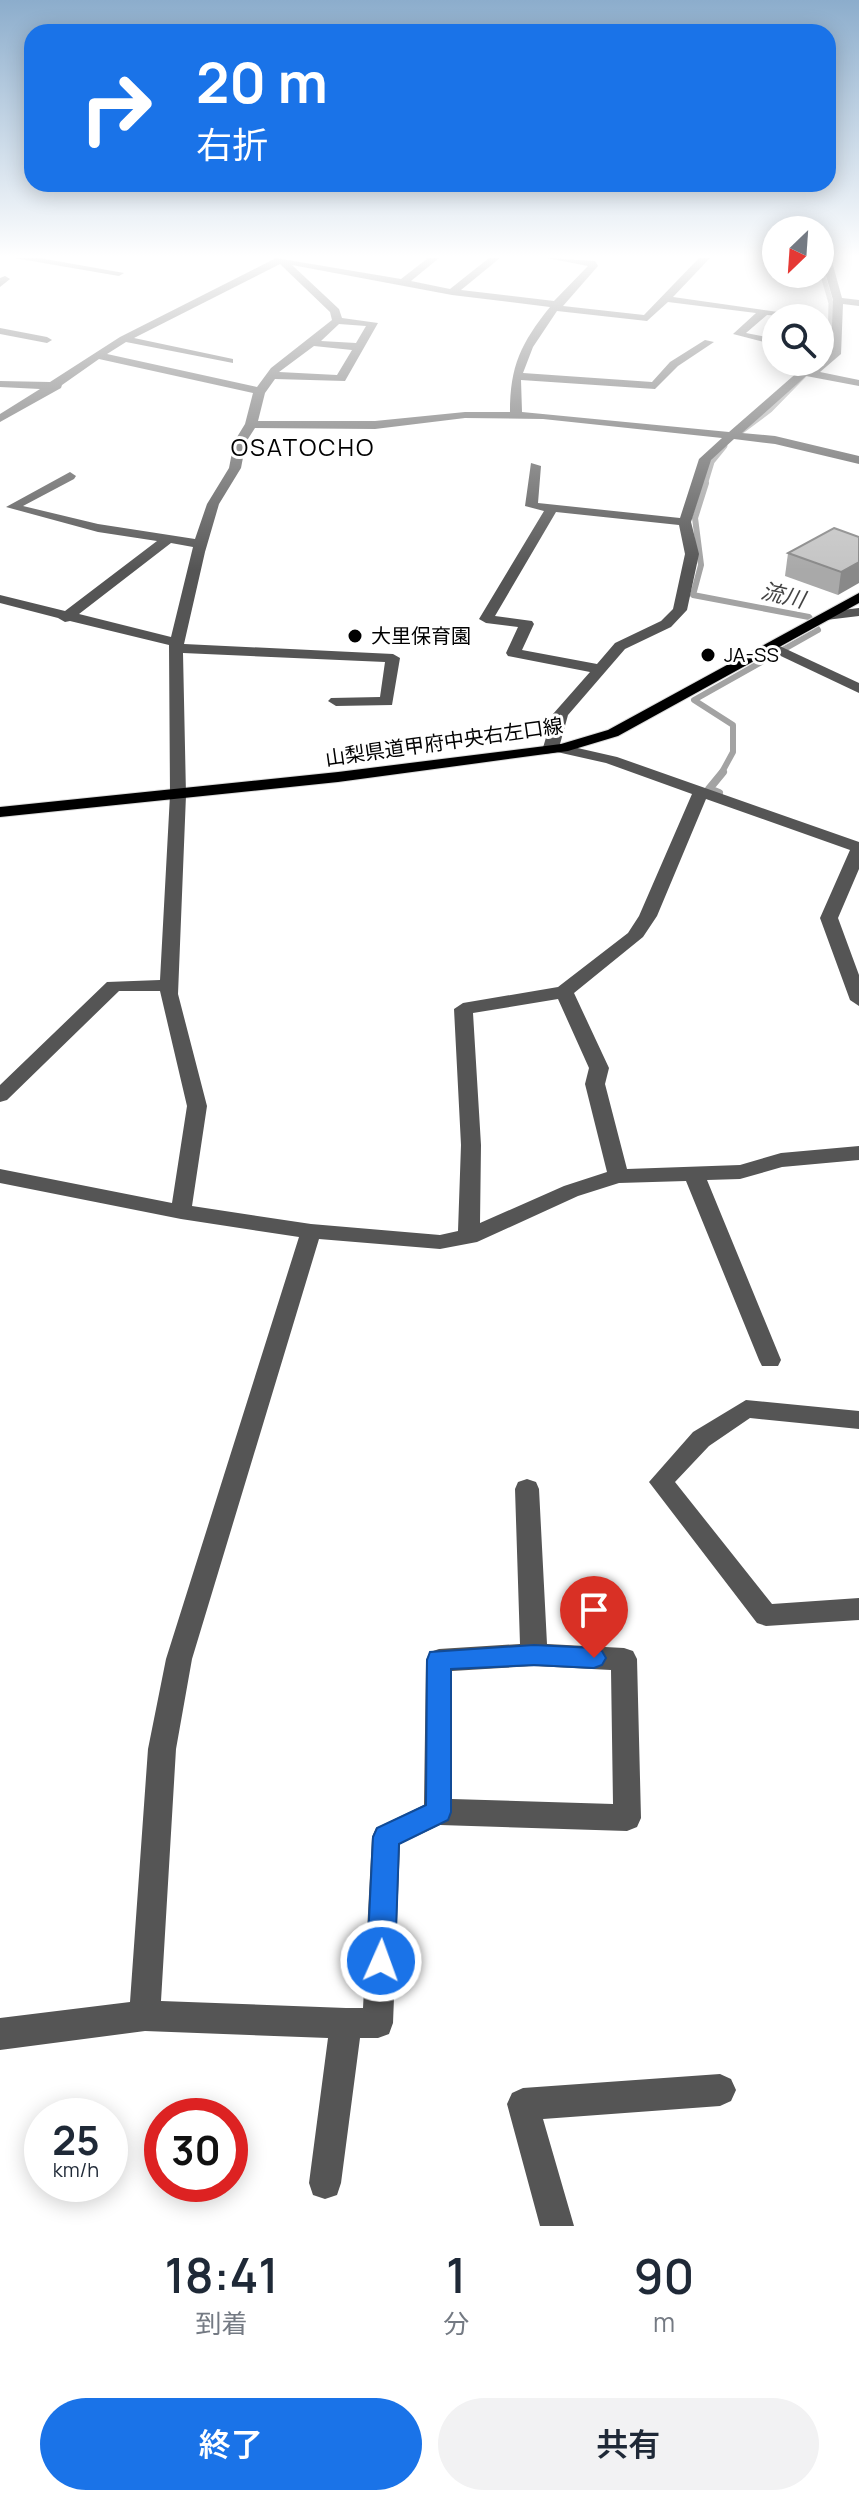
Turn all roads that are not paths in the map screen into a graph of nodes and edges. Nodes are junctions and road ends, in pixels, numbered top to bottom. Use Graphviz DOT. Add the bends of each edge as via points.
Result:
graph roads {
  1 [pos="92,362"];
  2 [pos="127,362"];
  3 [pos="288,362"];
  4 [pos="351,362"];
  5 [pos="522,362"];
  6 [pos="677,362"];
  7 [pos="271,375"];
  8 [pos="516,376"];
  9 [pos="799,376"];
  10 [pos="825,376"];
  11 [pos="859,383"];
  12 [pos="0,384"];
  13 [pos="57,386"];
  14 [pos="260,391"];
  15 [pos="516,415"];
  16 [pos="0,419"];
  17 [pos="251,424"];
  18 [pos="730,434"];
  19 [pos="859,460"];
  20 [pos="535,466"];
  21 [pos="70,476"];
  22 [pos="552,508"];
  23 [pos="685,522"];
  24 [pos="168,539"];
  25 [pos="201,544"];
  26 [pos="859,597"];
  27 [pos="0,599"];
  28 [pos="859,612"];
  29 [pos="824,617"];
  30 [pos="65,618"];
  31 [pos="177,645"];
  32 [pos="772,646"];
  33 [pos="600,669"];
  34 [pos="859,689"];
  35 [pos="336,701"];
  36 [pos="556,749"];
  37 [pos="701,791"];
  38 [pos="178,795"];
  39 [pos="0,812"];
  40 [pos="859,849"];
  41 [pos="169,985"];
  42 [pos="564,992"];
  43 [pos="859,1000"];
  44 [pos="0,1096"];
  45 [pos="859,1153"];
  46 [pos="693,1172"];
  47 [pos="0,1176"];
  48 [pos="618,1176"];
  49 [pos="181,1212"];
  50 [pos="311,1231"];
  51 [pos="469,1237"];
  52 [pos="770,1360"];
  53 [pos="859,1420"];
  54 [pos="527,1489"];
  55 [pos="859,1609"];
  56 [pos="534,1655"];
  57 [pos="438,1812"];
  58 [pos="145,2016"];
  59 [pos="346,2023"];
  60 [pos="0,2034"];
  61 [pos="720,2090"];
  62 [pos="325,2183"];
  63 [pos="557,2226"];
  1 -- 13 [label="street"];
  2 -- 14 [label="street"];
  3 -- 7 [label="street"];
  4 -- 7 [label="street" via="341,379"];
  5 -- 8 [label="street"];
  6 -- 8 [label="street" via="655,386"];
  7 -- 14 [label="street"];
  8 -- 15 [label="street"];
  9 -- 18 [label="street"];
  10 -- 11 [label="street"];
  12 -- 13 [label="street"];
  13 -- 16 [label="street"];
  14 -- 17 [label="street"];
  15 -- 17 [label="street" via="428,417 375,425"];
  15 -- 18 [label="street"];
  17 -- 25 [label="street" via="240,442 235,468 213,504"];
  18 -- 19 [label="street"];
  18 -- 23 [label="street" via="705,459"];
  20 -- 22 [label="street" via="531,506"];
  21 -- 24 [label="street" via="12,507"];
  22 -- 23 [label="street"];
  22 -- 33 [label="street" via="486,619 527,624 513,653"];
  23 -- 33 [label="street" via="692,554 680,610 666,624 620,646"];
  24 -- 25 [label="street"];
  24 -- 30 [label="street"];
  25 -- 31 [label="street"];
  26 -- 29 [label="main road, 山梨県道甲府中央右左口線"];
  27 -- 30 [label="street"];
  28 -- 29 [label="street"];
  29 -- 32 [label="main road, 山梨県道甲府中央右左口線"];
  30 -- 31 [label="street"];
  31 -- 35 [label="street" via="393,658 387,702"];
  31 -- 38 [label="street"];
  32 -- 34 [label="street"];
  32 -- 36 [label="main road, 山梨県道甲府中央右左口線" via="613,733"];
  33 -- 36 [label="street" via="561,714"];
  36 -- 37 [label="street" via="611,760"];
  36 -- 38 [label="main road, 山梨県道甲府中央右左口線"];
  37 -- 40 [label="street"];
  37 -- 42 [label="street" via="634,937"];
  38 -- 39 [label="main road, 山梨県道甲府中央右左口線"];
  38 -- 41 [label="street"];
  40 -- 43 [label="street" via="829,918"];
  41 -- 44 [label="street" via="114,986"];
  41 -- 49 [label="street" via="197,1106"];
  42 -- 48 [label="street" via="599,1068 595,1084"];
  42 -- 51 [label="street" via="463,1009 471,1145"];
  45 -- 46 [label="street" via="781,1160 740,1172"];
  46 -- 48 [label="street"];
  46 -- 52 [label="street"];
  47 -- 49 [label="street"];
  48 -- 51 [label="street"];
  49 -- 50 [label="street"];
  50 -- 51 [label="street" via="440,1242"];
  50 -- 58 [label="street" via="179,1659 162,1749"];
  53 -- 55 [label="street" via="746,1409 701,1439 661,1482 766,1615"];
  54 -- 56 [label="street"];
  56 -- 57 [label="street" via="439,1660"];
  56 -- 57 [label="street" via="624,1659 627,1818"];
  57 -- 59 [label="street" via="386,1837 378,2023"];
  58 -- 59 [label="street"];
  58 -- 60 [label="street"];
  59 -- 62 [label="street"];
  61 -- 63 [label="street" via="523,2104"];
}
